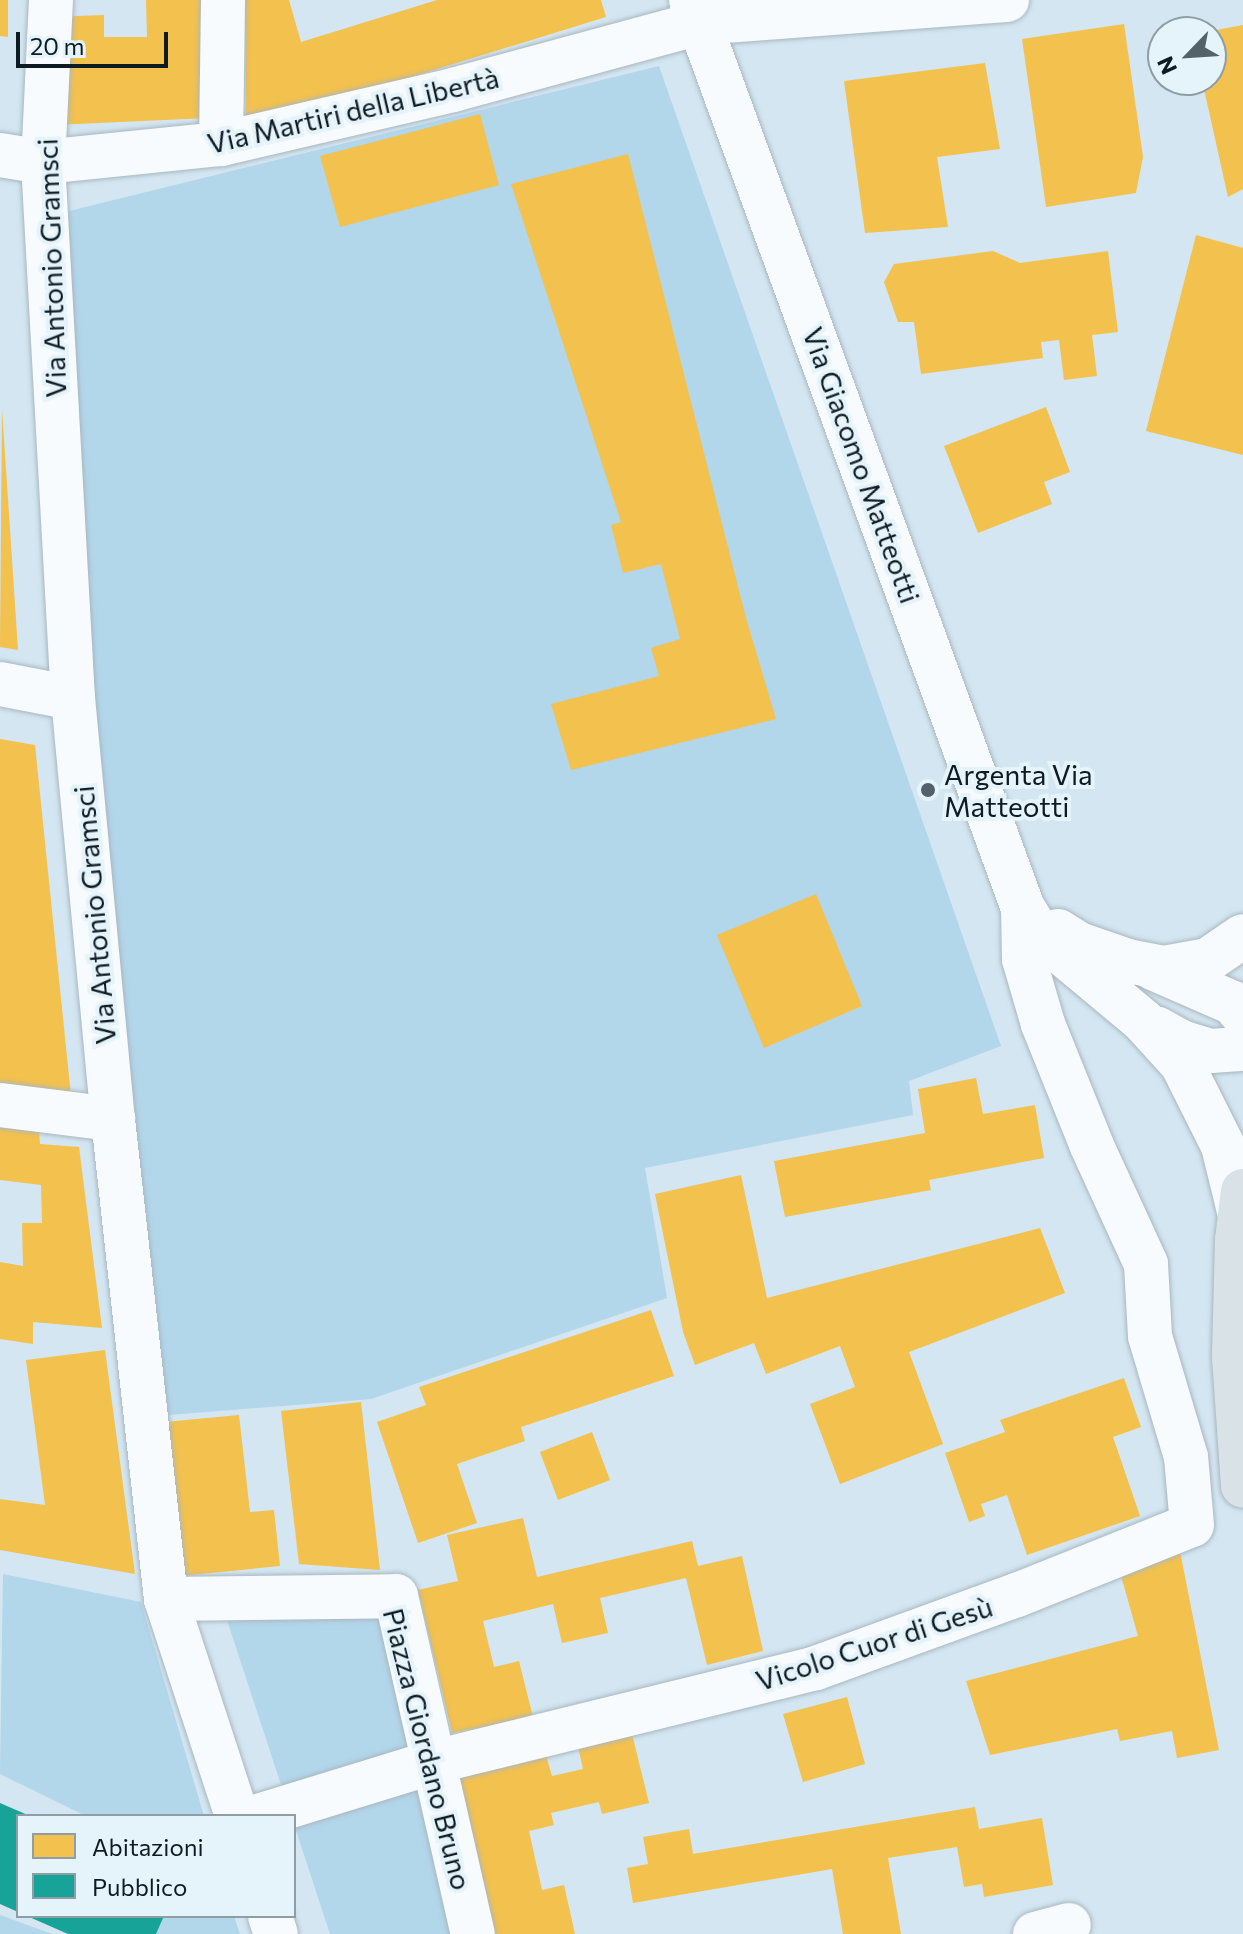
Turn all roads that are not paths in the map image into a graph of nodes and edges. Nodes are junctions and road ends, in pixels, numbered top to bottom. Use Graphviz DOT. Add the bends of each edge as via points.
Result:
graph roads {
  1 [pos="51,0"];
  2 [pos="223,0"];
  3 [pos="1007,0"];
  4 [pos="696,11"];
  5 [pos="221,144"];
  6 [pos="0,155"];
  7 [pos="43,162"];
  8 [pos="0,684"];
  9 [pos="73,698"];
  10 [pos="1023,908"];
  11 [pos="1243,936"];
  12 [pos="1147,965"];
  13 [pos="1243,1015"];
  14 [pos="1143,1021"];
  15 [pos="1243,1049"];
  16 [pos="0,1105"];
  17 [pos="113,1119"];
  18 [pos="1241,1203"];
  19 [pos="1186,1457"];
  20 [pos="1243,1486"];
  21 [pos="166,1599"];
  22 [pos="434,1762"];
  23 [pos="236,1814"];
  24 [pos="265,1814"];
  25 [pos="473,1934"];
  1 -- 7 [label="street, Via Antonio Gramsci"];
  2 -- 5 [label="street"];
  3 -- 4 [label="street"];
  4 -- 5 [label="street, Via Martiri della Libertà" via="453,90"];
  4 -- 10 [label="street, Via Giacomo Matteotti"];
  5 -- 7 [label="street, Via Martiri della Libertà"];
  6 -- 7 [label="street, Via Martiri della Libertà"];
  7 -- 9 [label="street, Via Antonio Gramsci"];
  8 -- 9 [label="street"];
  9 -- 17 [label="street, Via Antonio Gramsci"];
  10 -- 12 [label="street" via="1079,944"];
  10 -- 14 [label="street, Via Giacomo Matteotti" via="1039,934"];
  10 -- 19 [label="street, Via Giacomo Matteotti" via="1024,959 1043,1024 1146,1264 1150,1336"];
  11 -- 12 [label="street" via="1208,960 1164,968"];
  12 -- 13 [label="street" via="1233,1003"];
  14 -- 15 [label="street, Via Giacomo Matteotti" via="1211,1051"];
  14 -- 18 [label="street, Via Giacomo Matteotti" via="1182,1064 1223,1146"];
  16 -- 17 [label="street"];
  17 -- 21 [label="street, Via Antonio Gramsci"];
  18 -- 20 [label="main road" via="1234,1357"];
  19 -- 22 [label="street, Vicolo Cuor di Gesù" via="1192,1525 816,1668"];
  21 -- 22 [label="street, Piazza Giordano Bruno" via="396,1596"];
  21 -- 23 [label="street, Via Antonio Gramsci"];
  22 -- 24 [label="street"];
  22 -- 25 [label="street, Piazza Giordano Bruno"];
}
